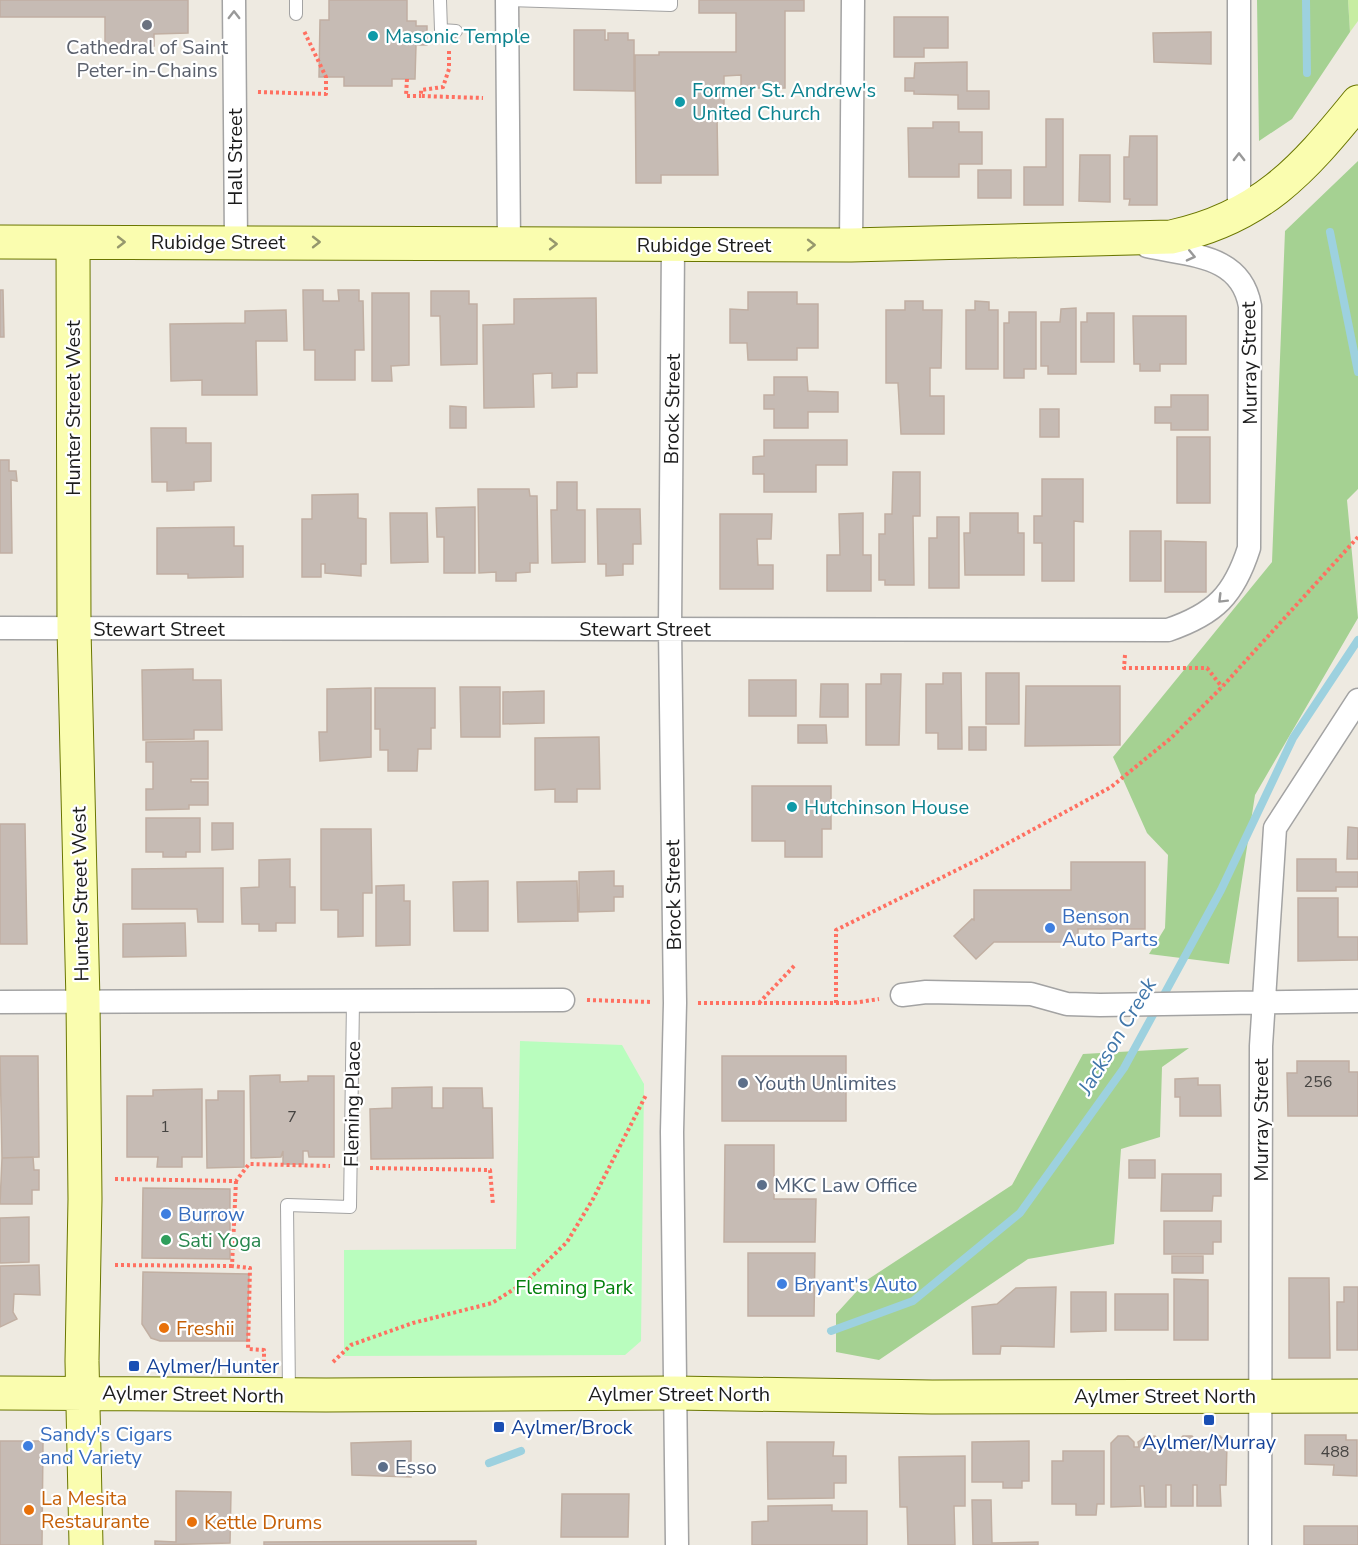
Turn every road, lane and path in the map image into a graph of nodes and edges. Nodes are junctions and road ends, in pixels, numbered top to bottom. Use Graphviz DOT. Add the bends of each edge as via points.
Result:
graph roads {
  1 [pos="234,0"];
  2 [pos="297,0"];
  3 [pos="440,0"];
  4 [pos="507,0"];
  5 [pos="671,0"];
  6 [pos="853,0"];
  7 [pos="1239,0"];
  8 [pos="561,1"];
  9 [pos="296,14"];
  10 [pos="456,31"];
  11 [pos="406,79"];
  12 [pos="235,92"];
  13 [pos="421,96"];
  14 [pos="508,99"];
  15 [pos="1358,102"];
  16 [pos="1239,215"];
  17 [pos="1114,239"];
  18 [pos="0,242"];
  19 [pos="236,242"];
  20 [pos="73,243"];
  21 [pos="509,244"];
  22 [pos="673,245"];
  23 [pos="851,245"];
  24 [pos="1358,537"];
  25 [pos="1250,548"];
  26 [pos="0,628"];
  27 [pos="74,629"];
  28 [pos="670,629"];
  29 [pos="1125,651"];
  30 [pos="1222,687"];
  31 [pos="1352,707"];
  32 [pos="795,965"];
  33 [pos="902,995"];
  34 [pos="562,1000"];
  35 [pos="83,1001"];
  36 [pos="353,1001"];
  37 [pos="1358,1001"];
  38 [pos="3,1002"];
  39 [pos="675,1003"];
  40 [pos="759,1003"];
  41 [pos="836,1003"];
  42 [pos="854,1003"];
  43 [pos="1263,1003"];
  44 [pos="647,1091"];
  45 [pos="351,1166"];
  46 [pos="114,1179"];
  47 [pos="236,1181"];
  48 [pos="493,1205"];
  49 [pos="115,1265"];
  50 [pos="232,1266"];
  51 [pos="264,1361"];
  52 [pos="333,1362"];
  53 [pos="0,1393"];
  54 [pos="83,1393"];
  55 [pos="675,1393"];
  56 [pos="289,1395"];
  57 [pos="1260,1396"];
  58 [pos="1358,1396"];
  59 [pos="86,1545"];
  60 [pos="676,1545"];
  61 [pos="1260,1545"];
  12 -- 1 [label="street, Hall Street, one-way"];
  2 -- 9 [label="lane"];
  3 -- 10 [label="lane" via="441,30"];
  4 -- 8 [label="lane"];
  4 -- 14 [label="street"];
  5 -- 8 [label="lane" via="671,5"];
  6 -- 23 [label="street"];
  16 -- 7 [label="street, one-way"];
  9 -- 12 [label="path" via="326,77 326,94"];
  10 -- 13 [label="path" via="449,45 443,87 421,90"];
  11 -- 13 [label="path" via="406,96"];
  12 -- 19 [label="street, Hall Street"];
  13 -- 14 [label="path"];
  14 -- 21 [label="street"];
  15 -- 16 [label="main road, Rubidge Street" via="1306,162"];
  16 -- 17 [label="main road, Rubidge Street" via="1204,230 1171,237"];
  17 -- 23 [label="main road, Rubidge Street"];
  17 -- 25 [label="street, Murray Street, one-way" via="1220,263 1241,279 1250,306"];
  18 -- 20 [label="main road, Rubidge Street"];
  20 -- 19 [label="main road, Rubidge Street, one-way"];
  19 -- 21 [label="main road, Rubidge Street, one-way"];
  20 -- 27 [label="main road, Hunter Street West"];
  21 -- 22 [label="main road, Rubidge Street, one-way"];
  22 -- 23 [label="main road, Rubidge Street, one-way"];
  22 -- 28 [label="street, Brock Street"];
  24 -- 30 [label="path"];
  25 -- 28 [label="street, Stewart Street, one-way" via="1228,594 1193,622 1168,630"];
  26 -- 27 [label="street, Stewart Street"];
  27 -- 28 [label="street, Stewart Street"];
  27 -- 35 [label="main road, Hunter Street West"];
  28 -- 39 [label="street, Brock Street"];
  29 -- 30 [label="path" via="1124,668 1207,668"];
  30 -- 41 [label="path" via="1171,738 1111,787 837,930"];
  31 -- 43 [label="street, Murray Street" via="1275,828"];
  32 -- 40 [label="path"];
  33 -- 43 [label="street" via="1031,994 1067,1004 1100,1005"];
  34 -- 36 [label="street"];
  34 -- 39 [label="path"];
  35 -- 36 [label="street"];
  35 -- 38 [label="street"];
  35 -- 54 [label="main road, Hunter Street West"];
  36 -- 45 [label="lane, Fleming Place"];
  37 -- 43 [label="street"];
  39 -- 40 [label="path"];
  39 -- 55 [label="street, Brock Street"];
  40 -- 41 [label="path"];
  41 -- 42 [label="path"];
  43 -- 57 [label="street, Murray Street"];
  44 -- 52 [label="path" via="567,1242 527,1281 492,1303 413,1323 351,1345"];
  45 -- 47 [label="path" via="249,1164"];
  45 -- 48 [label="path" via="379,1170 490,1170"];
  45 -- 56 [label="lane, Fleming Place" via="350,1207 287,1205"];
  46 -- 47 [label="path"];
  47 -- 50 [label="path"];
  49 -- 50 [label="path"];
  50 -- 51 [label="path" via="250,1268 248,1349 264,1350"];
  53 -- 54 [label="main road, Aylmer Street North"];
  54 -- 56 [label="main road, Aylmer Street North"];
  54 -- 59 [label="main road, Hunter Street West"];
  55 -- 56 [label="main road, Aylmer Street North"];
  55 -- 57 [label="main road, Aylmer Street North"];
  55 -- 60 [label="street, Brock Street"];
  57 -- 58 [label="main road, Aylmer Street North"];
  57 -- 61 [label="street, Murray Street"];
}
